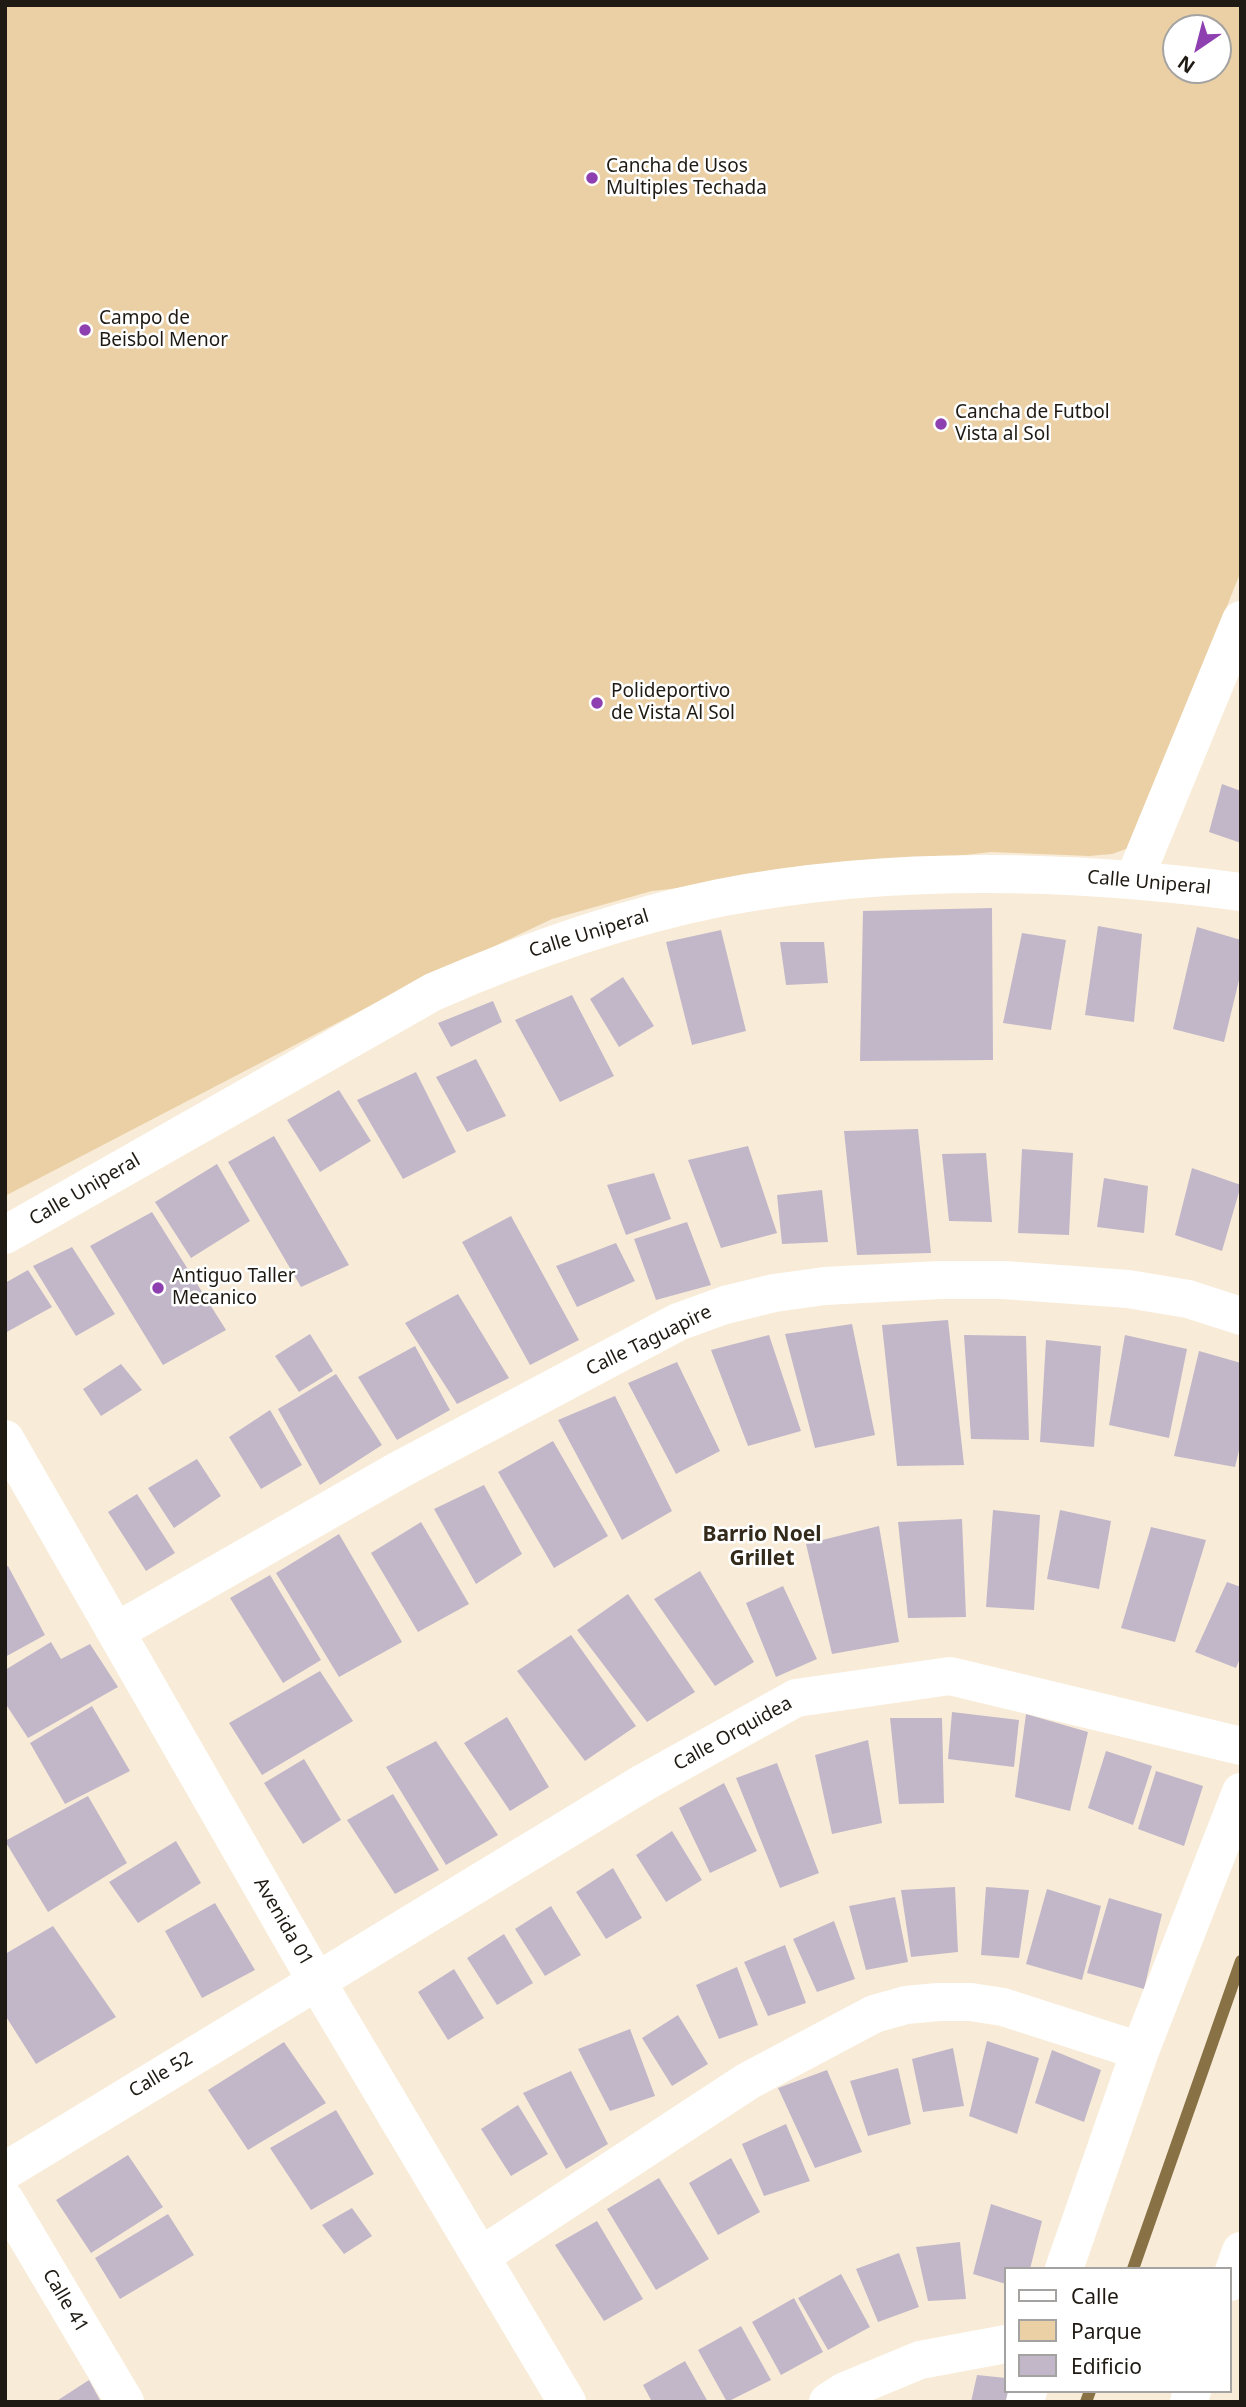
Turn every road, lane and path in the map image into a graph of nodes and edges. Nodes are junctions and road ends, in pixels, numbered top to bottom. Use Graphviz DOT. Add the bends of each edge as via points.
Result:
graph roads {
  1 [pos="1241,620"];
  2 [pos="1133,880"];
  3 [pos="1241,892"];
  4 [pos="5,1235"];
  5 [pos="1241,1315"];
  6 [pos="5,1439"];
  7 [pos="117,1631"];
  8 [pos="1241,1746"];
  9 [pos="1241,1792"];
  10 [pos="317,1982"];
  11 [pos="1140,2051"];
  12 [pos="5,2171"];
  13 [pos="5,2200"];
  14 [pos="1241,2251"];
  15 [pos="481,2256"];
  16 [pos="1065,2267"];
  17 [pos="1232,2276"];
  18 [pos="1004,2344"];
  19 [pos="125,2402"];
  20 [pos="567,2402"];
  21 [pos="828,2402"];
  1 -- 2 [label="street"];
  2 -- 3 [label="street, Calle Uniperal"];
  2 -- 4 [label="street, Calle Uniperal" via="948,875 808,885 719,898 572,937 433,992"];
  5 -- 7 [label="street, Calle Taguapire" via="1188,1299 1128,1289 1004,1280 825,1286 725,1305 678,1322 399,1469"];
  6 -- 7 [label="street, Avenida 01"];
  7 -- 10 [label="street, Avenida 01"];
  8 -- 10 [label="street, Calle Orquidea" via="950,1676 796,1698 643,1783"];
  9 -- 11 [label="street"];
  10 -- 12 [label="street, Calle 52"];
  10 -- 15 [label="street, Avenida 01"];
  11 -- 15 [label="street" via="1003,2007 971,2002 938,2001 874,2014 748,2081"];
  11 -- 16 [label="street"];
  13 -- 19 [label="street, Calle 41"];
  14 -- 17 [label="street"];
  15 -- 20 [label="street, Avenida 01"];
  18 -- 21 [label="street" via="920,2360"];
}
